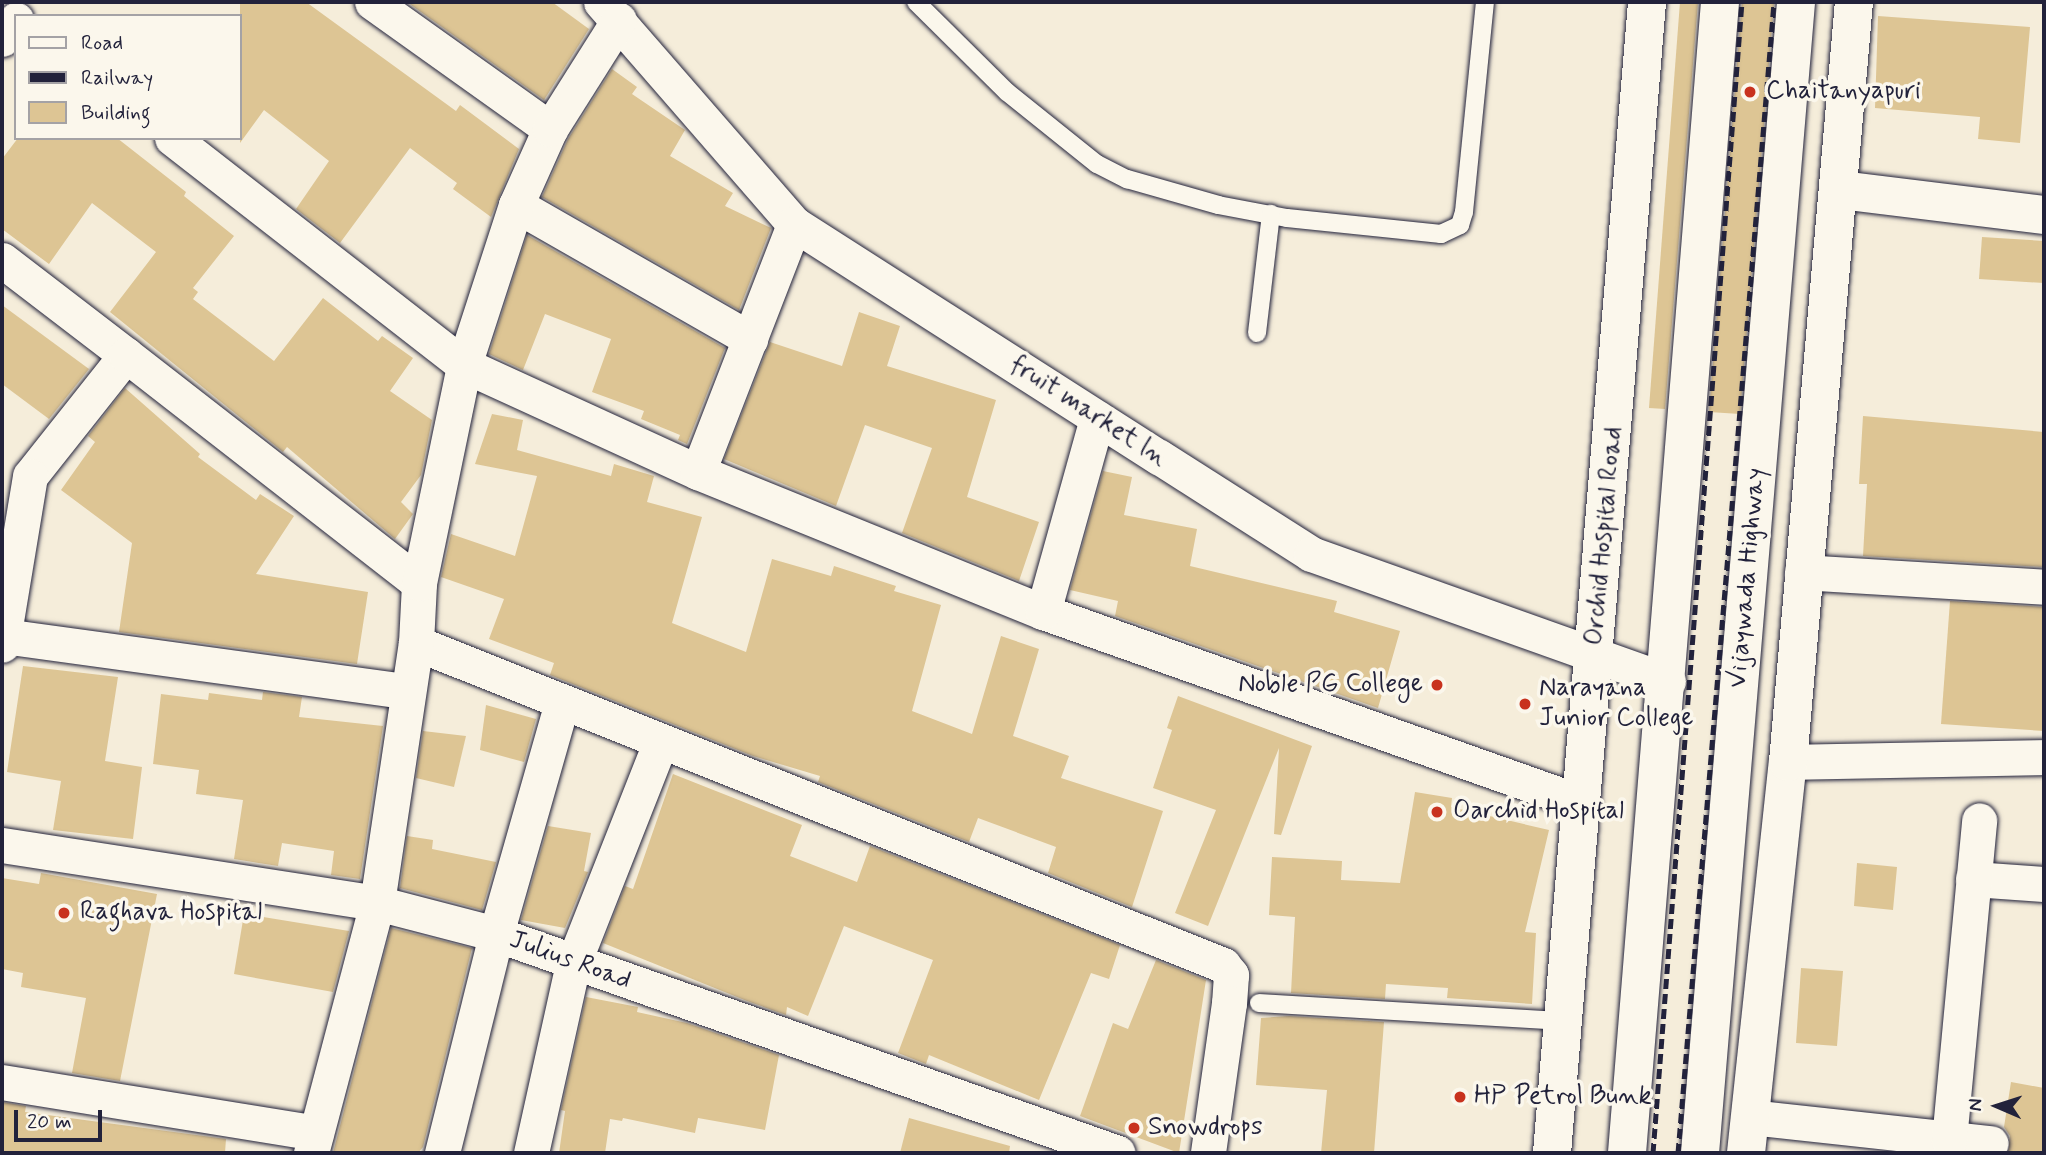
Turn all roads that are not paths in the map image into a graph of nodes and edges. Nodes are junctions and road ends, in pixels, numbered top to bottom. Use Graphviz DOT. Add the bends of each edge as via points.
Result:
graph roads {
  1 [pos="372,2"];
  2 [pos="916,2"];
  3 [pos="1485,2"];
  4 [pos="1647,2"];
  5 [pos="1720,2"];
  6 [pos="1796,2"];
  7 [pos="1854,2"];
  8 [pos="610,11"];
  9 [pos="14,22"];
  10 [pos="2,39"];
  11 [pos="550,129"];
  12 [pos="175,140"];
  13 [pos="1840,190"];
  14 [pos="516,205"];
  15 [pos="1271,214"];
  16 [pos="2044,215"];
  17 [pos="794,224"];
  18 [pos="2,260"];
  19 [pos="1257,333"];
  20 [pos="750,339"];
  21 [pos="126,355"];
  22 [pos="464,365"];
  23 [pos="1097,418"];
  24 [pos="698,472"];
  25 [pos="1802,572"];
  26 [pos="419,583"];
  27 [pos="2044,587"];
  28 [pos="1042,612"];
  29 [pos="3,640"];
  30 [pos="416,643"];
  31 [pos="1596,655"];
  32 [pos="1668,681"];
  33 [pos="406,691"];
  34 [pos="562,703"];
  35 [pos="660,743"];
  36 [pos="2044,757"];
  37 [pos="1788,762"];
  38 [pos="1583,803"];
  39 [pos="1979,820"];
  40 [pos="2,845"];
  41 [pos="1973,879"];
  42 [pos="2044,884"];
  43 [pos="377,903"];
  44 [pos="496,933"];
  45 [pos="573,964"];
  46 [pos="1244,1003"];
  47 [pos="1563,1021"];
  48 [pos="2,1082"];
  49 [pos="1748,1135"];
  50 [pos="1949,1140"];
  51 [pos="313,1143"];
  52 [pos="1991,1143"];
  53 [pos="442,1153"];
  54 [pos="531,1153"];
  55 [pos="1118,1153"];
  56 [pos="1208,1153"];
  57 [pos="1552,1153"];
  58 [pos="1627,1153"];
  59 [pos="1700,1153"];
  1 -- 11 [label="street"];
  2 -- 15 [label="lane" via="1007,92 1097,164 1167,191"];
  3 -- 15 [label="lane" via="1460,225 1441,234"];
  4 -- 31 [label="main road, Orchid Hospital Road"];
  5 -- 32 [label="main road"];
  6 -- 59 [label="main road, Vijaywada Highway"];
  7 -- 13 [label="main road"];
  8 -- 11 [label="street"];
  8 -- 17 [label="street, fruit market ln"];
  9 -- 10 [label="street"];
  11 -- 14 [label="street"];
  12 -- 22 [label="street"];
  13 -- 16 [label="main road"];
  13 -- 25 [label="main road"];
  14 -- 20 [label="street"];
  14 -- 22 [label="street"];
  15 -- 19 [label="lane"];
  17 -- 20 [label="street"];
  17 -- 23 [label="street, fruit market ln"];
  18 -- 21 [label="street"];
  20 -- 24 [label="street"];
  21 -- 26 [label="street"];
  21 -- 29 [label="street" via="30,476"];
  22 -- 24 [label="street"];
  22 -- 26 [label="street"];
  23 -- 28 [label="street"];
  23 -- 31 [label="street, fruit market ln" via="1311,554"];
  24 -- 28 [label="street"];
  25 -- 27 [label="street"];
  25 -- 37 [label="main road"];
  26 -- 30 [label="street"];
  28 -- 38 [label="street"];
  29 -- 33 [label="street"];
  30 -- 33 [label="street"];
  30 -- 34 [label="street"];
  31 -- 32 [label="street, fruit market ln"];
  31 -- 38 [label="main road, Orchid Hospital Road"];
  32 -- 58 [label="main road"];
  33 -- 43 [label="street"];
  34 -- 35 [label="street"];
  34 -- 44 [label="street"];
  35 -- 45 [label="street"];
  35 -- 46 [label="street" via="1204,955 1231,975"];
  36 -- 37 [label="street"];
  37 -- 49 [label="main road"];
  38 -- 47 [label="main road, Orchid Hospital Road"];
  39 -- 41 [label="street"];
  40 -- 43 [label="street, Julius Road"];
  41 -- 42 [label="street"];
  41 -- 50 [label="street"];
  43 -- 44 [label="street, Julius Road"];
  43 -- 51 [label="street"];
  44 -- 45 [label="street, Julius Road"];
  44 -- 53 [label="street"];
  45 -- 54 [label="street"];
  45 -- 55 [label="street, Julius Road"];
  46 -- 47 [label="lane"];
  46 -- 56 [label="street"];
  47 -- 57 [label="main road, Orchid Hospital Road"];
  48 -- 51 [label="street"];
  49 -- 50 [label="street"];
  50 -- 52 [label="street"];
}
